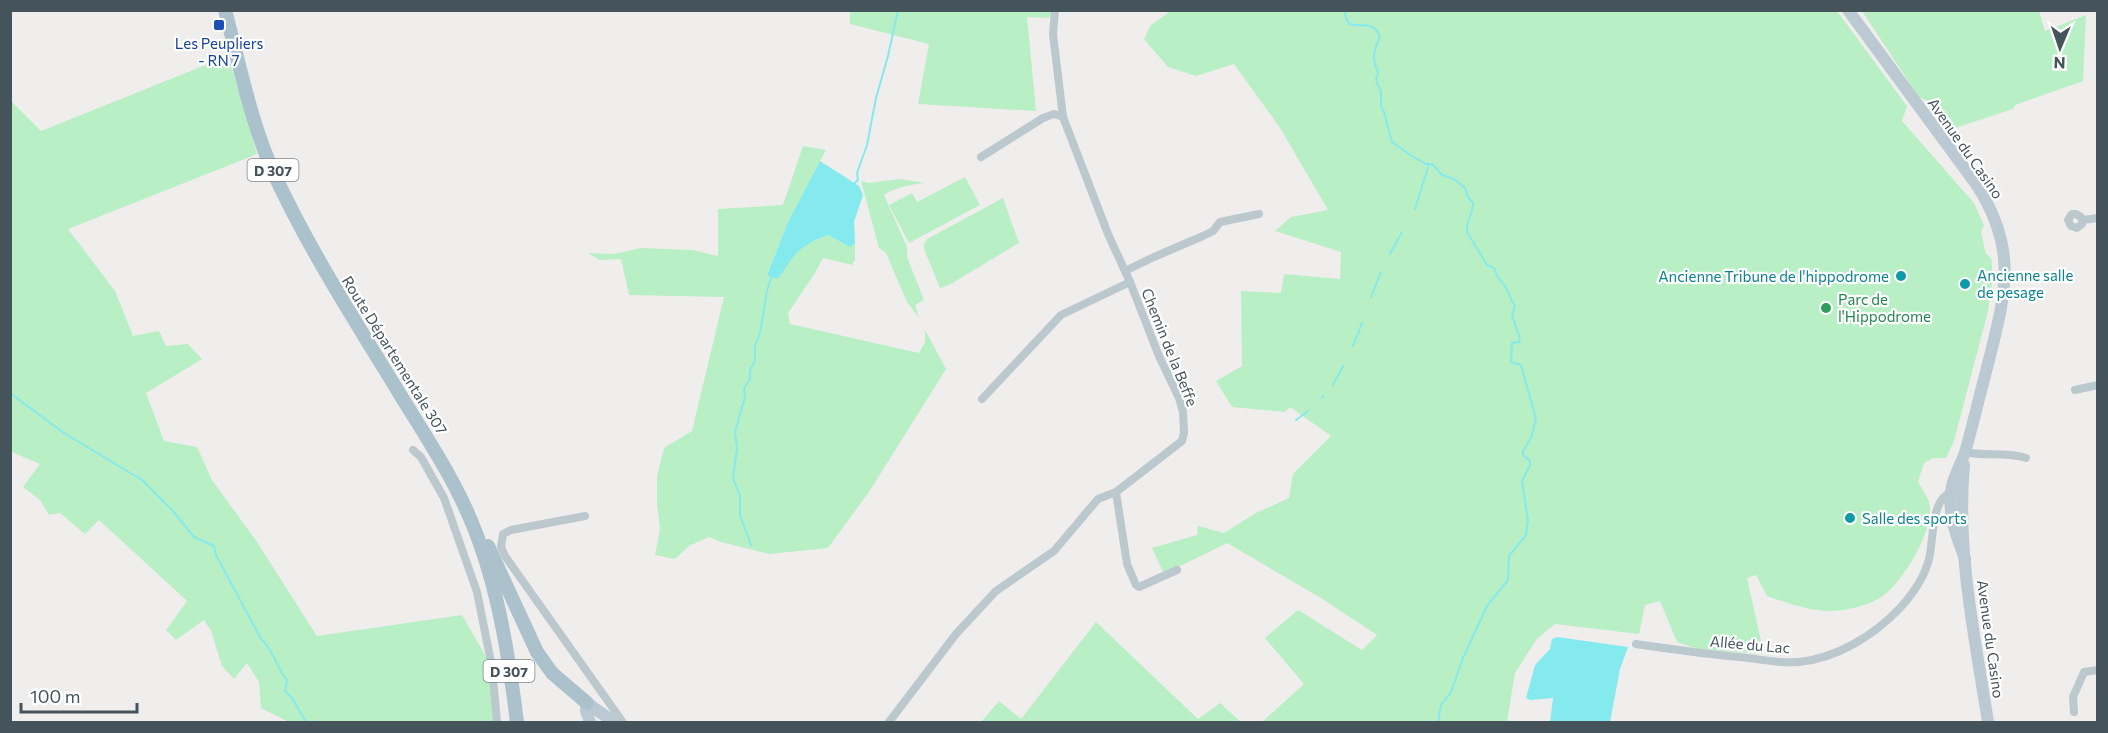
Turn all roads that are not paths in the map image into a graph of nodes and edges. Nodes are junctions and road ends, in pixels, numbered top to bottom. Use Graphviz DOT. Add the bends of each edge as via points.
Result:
graph roads {
  1 [pos="225,10"];
  2 [pos="1055,10"];
  3 [pos="1851,13"];
  4 [pos="1063,117"];
  5 [pos="981,158"];
  6 [pos="1259,214"];
  7 [pos="2097,218"];
  8 [pos="2082,220"];
  9 [pos="1125,271"];
  10 [pos="1130,282"];
  11 [pos="2097,385"];
  12 [pos="2075,390"];
  13 [pos="982,399"];
  14 [pos="413,450"];
  15 [pos="434,450"];
  16 [pos="1965,452"];
  17 [pos="2026,458"];
  18 [pos="1116,492"];
  19 [pos="1956,493"];
  20 [pos="1956,512"];
  21 [pos="585,516"];
  22 [pos="1934,527"];
  23 [pos="1177,570"];
  24 [pos="501,620"];
  25 [pos="1636,644"];
  26 [pos="2097,670"];
  27 [pos="597,684"];
  28 [pos="587,703"];
  29 [pos="2074,712"];
  30 [pos="618,722"];
  31 [pos="497,723"];
  32 [pos="510,723"];
  33 [pos="517,723"];
  34 [pos="590,723"];
  35 [pos="889,723"];
  36 [pos="1988,723"];
  1 -- 15 [label="main road, Route Départementale 307 / D 307" via="253,117 275,175 331,283"];
  2 -- 4 [label="street, Chemin de la Beffe" via="1053,34"];
  3 -- 16 [label="street, Avenue du Casino" via="1980,191 2002,242 2006,275 2002,306"];
  4 -- 5 [label="street" via="1054,114 1043,118"];
  4 -- 9 [label="street, Chemin de la Beffe"];
  6 -- 9 [label="street" via="1220,222 1213,231"];
  7 -- 8 [label="street"];
  9 -- 10 [label="street, Chemin de la Beffe"];
  10 -- 13 [label="street" via="1061,315"];
  10 -- 18 [label="street, Chemin de la Beffe" via="1179,398 1184,433 1182,441"];
  11 -- 12 [label="street"];
  14 -- 31 [label="street" via="444,498 477,592 492,667"];
  15 -- 24 [label="main road, Route Départementale 307 / D 307" via="478,539"];
  15 -- 28 [label="main road" via="466,501 537,652 552,673"];
  16 -- 17 [label="street" via="2016,454"];
  16 -- 19 [label="street, Avenue du Casino"];
  18 -- 23 [label="street" via="1127,564 1136,585 1145,585"];
  18 -- 35 [label="street, Chemin de la Beffe" via="1098,499 1054,551 996,591 957,634"];
  19 -- 20 [label="street, Avenue du Casino"];
  19 -- 22 [label="street, Allée du Lac" via="1945,495 1938,504"];
  20 -- 22 [label="street"];
  20 -- 36 [label="street, Avenue du Casino"];
  21 -- 27 [label="street" via="511,530 501,541 505,556"];
  22 -- 25 [label="street, Allée du Lac" via="1929,560 1916,590 1868,637 1825,656 1778,662"];
  24 -- 32 [label="main road"];
  24 -- 33 [label="main road, Route Départementale 307 / D 307"];
  26 -- 29 [label="street" via="2084,672 2073,697"];
  27 -- 28 [label="street"];
  27 -- 30 [label="street"];
  28 -- 30 [label="street"];
  28 -- 34 [label="street"];
}
